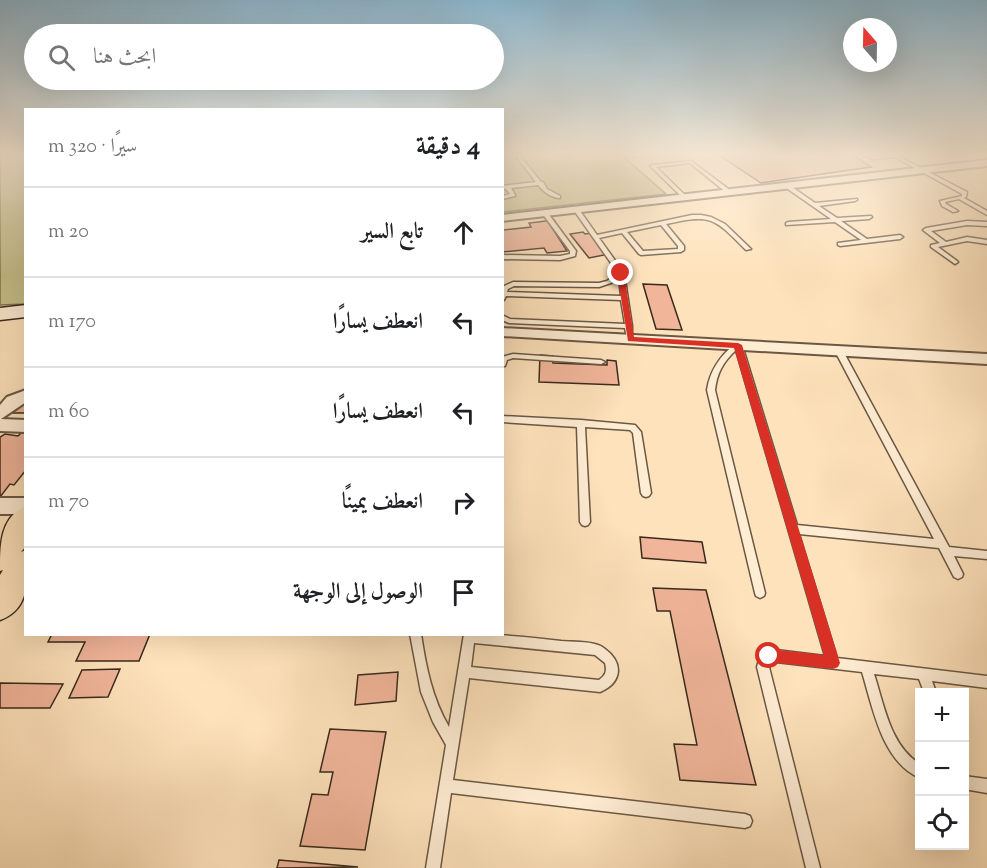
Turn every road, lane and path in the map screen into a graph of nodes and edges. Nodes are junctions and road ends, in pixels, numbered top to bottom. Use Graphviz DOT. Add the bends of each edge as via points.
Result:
graph roads {
  1 [pos="555,196"];
  2 [pos="698,196"];
  3 [pos="801,196"];
  4 [pos="965,196"];
  5 [pos="558,197"];
  6 [pos="685,197"];
  7 [pos="960,198"];
  8 [pos="855,200"];
  9 [pos="814,205"];
  10 [pos="576,209"];
  11 [pos="955,211"];
  12 [pos="545,213"];
  13 [pos="987,213"];
  14 [pos="869,217"];
  15 [pos="504,218"];
  16 [pos="837,220"];
  17 [pos="662,223"];
  18 [pos="788,224"];
  19 [pos="987,224"];
  20 [pos="624,232"];
  21 [pos="597,237"];
  22 [pos="900,237"];
  23 [pos="866,241"];
  24 [pos="987,242"];
  25 [pos="944,243"];
  26 [pos="840,244"];
  27 [pos="748,249"];
  28 [pos="504,256"];
  29 [pos="955,262"];
  30 [pos="621,273"];
  31 [pos="548,285"];
  32 [pos="504,292"];
  33 [pos="547,295"];
  34 [pos="504,297"];
  35 [pos="625,298"];
  36 [pos="24,311"];
  37 [pos="0,314"];
  38 [pos="504,318"];
  39 [pos="24,321"];
  40 [pos="0,324"];
  41 [pos="504,332"];
  42 [pos="630,333"];
  43 [pos="738,345"];
  44 [pos="839,351"];
  45 [pos="504,359"];
  46 [pos="987,359"];
  47 [pos="601,362"];
  48 [pos="24,396"];
  49 [pos="0,414"];
  50 [pos="504,419"];
  51 [pos="581,423"];
  52 [pos="0,425"];
  53 [pos="24,426"];
  54 [pos="646,493"];
  55 [pos="0,506"];
  56 [pos="24,506"];
  57 [pos="24,522"];
  58 [pos="585,522"];
  59 [pos="793,529"];
  60 [pos="943,548"];
  61 [pos="987,555"];
  62 [pos="0,557"];
  63 [pos="24,568"];
  64 [pos="958,574"];
  65 [pos="760,593"];
  66 [pos="0,604"];
  67 [pos="415,636"];
  68 [pos="470,636"];
  69 [pos="833,663"];
  70 [pos="866,667"];
  71 [pos="465,672"];
  72 [pos="923,674"];
  73 [pos="987,682"];
  74 [pos="928,688"];
  75 [pos="453,744"];
  76 [pos="915,768"];
  77 [pos="969,783"];
  78 [pos="446,786"];
  79 [pos="987,786"];
  80 [pos="745,821"];
  81 [pos="433,868"];
  82 [pos="813,868"];
  1 -- 5 [label="lane"];
  2 -- 6 [label="street"];
  3 -- 9 [label="lane"];
  4 -- 7 [label="lane"];
  6 -- 10 [label="street"];
  7 -- 11 [label="lane" via="942,201"];
  7 -- 13 [label="lane"];
  8 -- 9 [label="lane"];
  9 -- 16 [label="lane"];
  10 -- 12 [label="street"];
  10 -- 21 [label="lane"];
  12 -- 15 [label="street"];
  12 -- 28 [label="lane" via="573,255"];
  14 -- 16 [label="lane"];
  16 -- 18 [label="lane"];
  16 -- 23 [label="lane"];
  17 -- 20 [label="lane"];
  17 -- 20 [label="lane" via="681,250 641,253"];
  17 -- 27 [label="lane" via="708,216 721,222"];
  19 -- 25 [label="lane" via="926,230"];
  20 -- 21 [label="lane"];
  21 -- 30 [label="lane"];
  22 -- 23 [label="lane"];
  23 -- 26 [label="lane"];
  24 -- 25 [label="lane" via="967,239"];
  25 -- 29 [label="lane" via="933,248"];
  30 -- 31 [label="lane" via="599,285"];
  30 -- 35 [label="lane"];
  31 -- 32 [label="lane" via="513,284"];
  31 -- 33 [label="lane"];
  33 -- 34 [label="lane"];
  33 -- 35 [label="lane"];
  35 -- 42 [label="lane"];
  36 -- 37 [label="main road"];
  38 -- 42 [label="lane"];
  39 -- 40 [label="main road"];
  41 -- 42 [label="street"];
  42 -- 43 [label="street"];
  43 -- 44 [label="street"];
  43 -- 59 [label="lane"];
  43 -- 65 [label="lane" via="717,364 711,390"];
  44 -- 46 [label="street"];
  44 -- 60 [label="lane"];
  45 -- 47 [label="lane" via="513,356"];
  48 -- 49 [label="street"];
  50 -- 51 [label="lane"];
  51 -- 54 [label="lane" via="625,425 637,432"];
  51 -- 58 [label="lane"];
  52 -- 53 [label="street"];
  55 -- 56 [label="street"];
  57 -- 62 [label="main road"];
  59 -- 60 [label="lane"];
  59 -- 69 [label="lane"];
  60 -- 61 [label="lane"];
  60 -- 64 [label="lane"];
  63 -- 66 [label="main road"];
  67 -- 75 [label="lane" via="428,702"];
  68 -- 71 [label="lane"];
  68 -- 71 [label="lane" via="597,650 610,660 611,676 600,686"];
  69 -- 70 [label="lane"];
  69 -- 82 [label="lane" via="776,656 764,660"];
  70 -- 72 [label="lane"];
  70 -- 76 [label="lane" via="893,745 900,758"];
  71 -- 75 [label="lane"];
  72 -- 73 [label="lane"];
  72 -- 74 [label="lane"];
  75 -- 78 [label="lane"];
  77 -- 79 [label="lane"];
  78 -- 80 [label="lane"];
  78 -- 81 [label="lane"];
}
